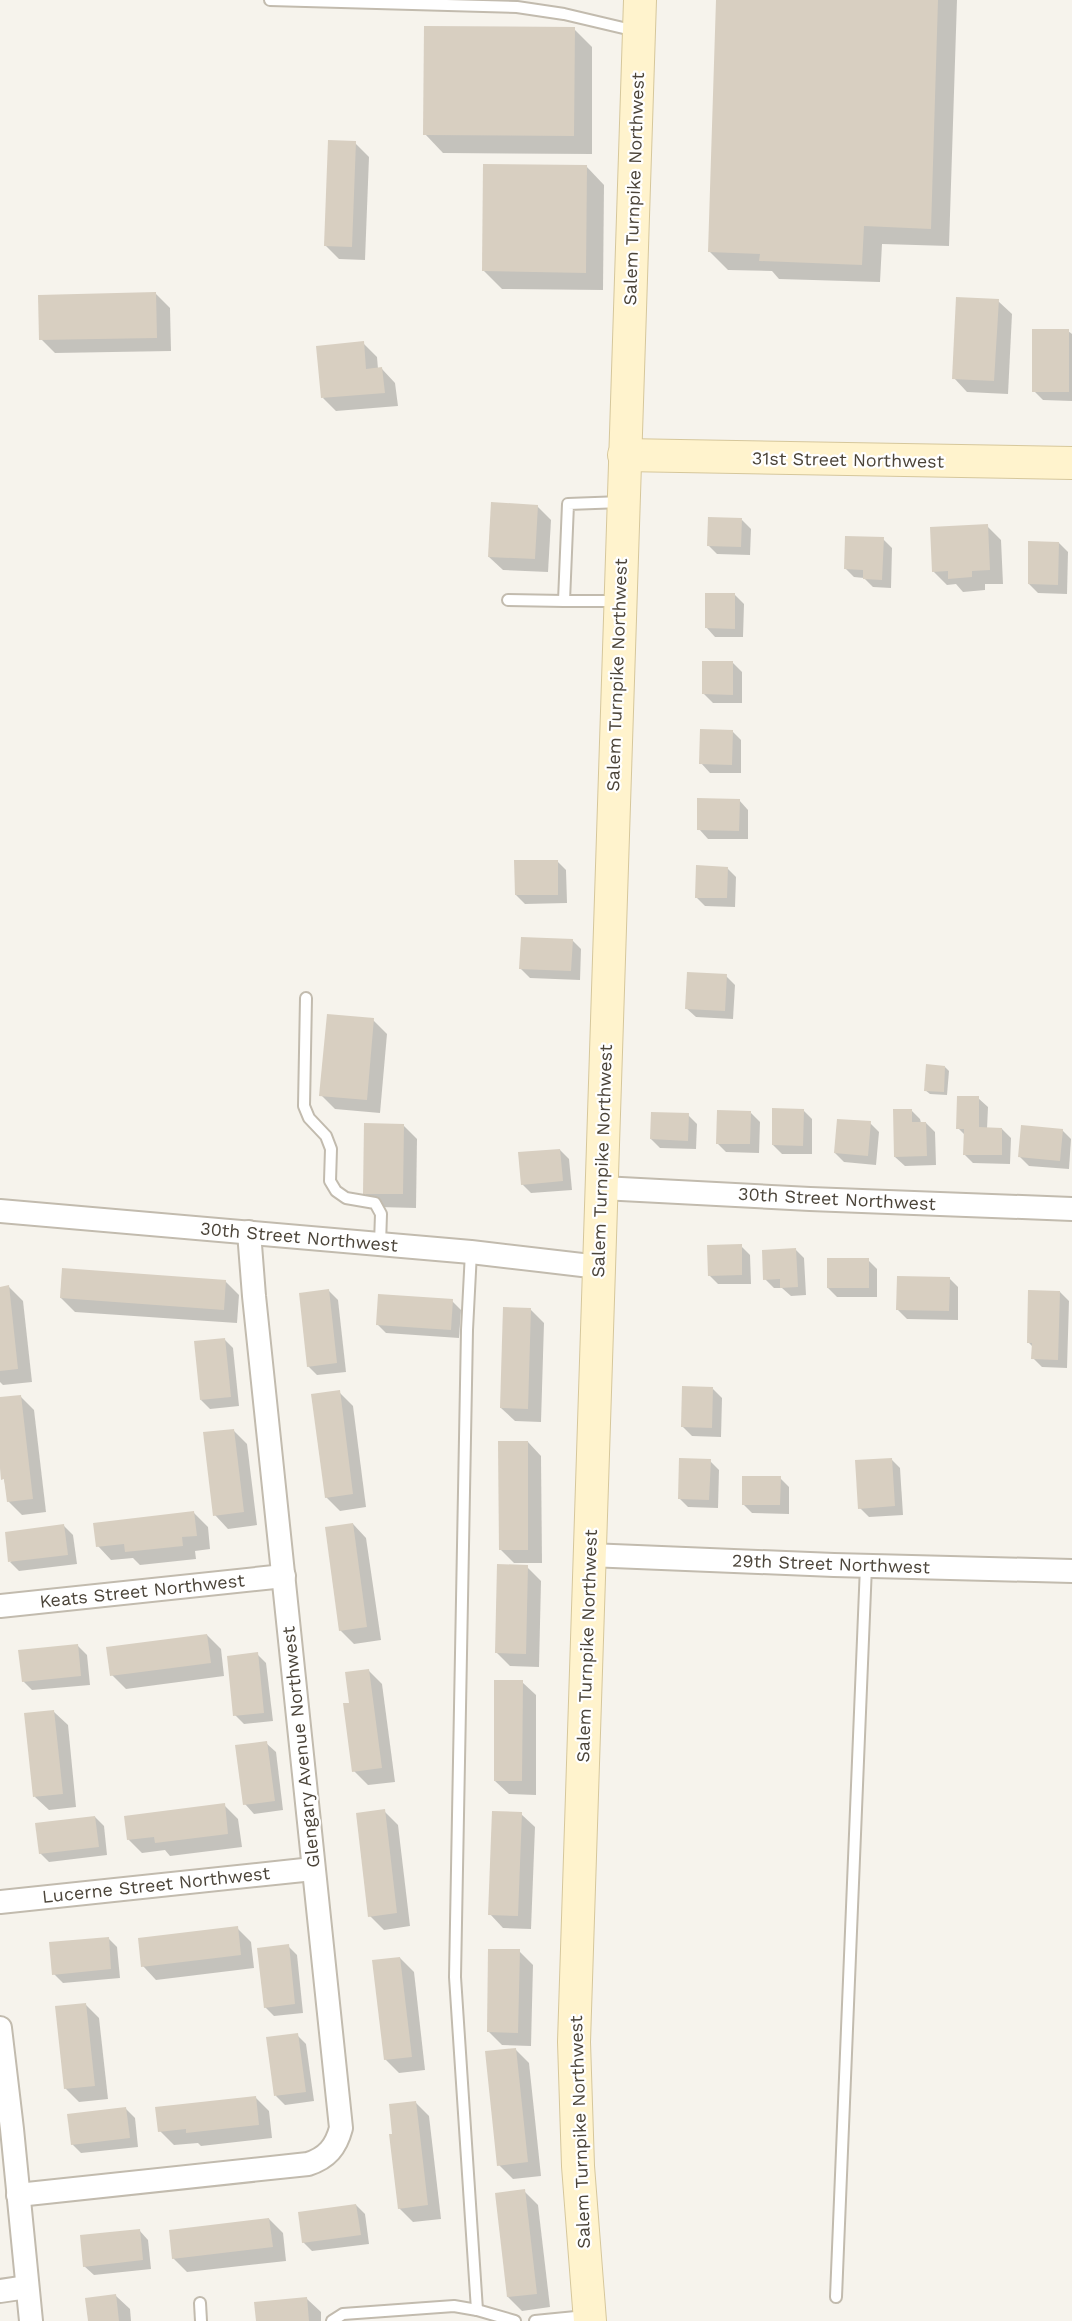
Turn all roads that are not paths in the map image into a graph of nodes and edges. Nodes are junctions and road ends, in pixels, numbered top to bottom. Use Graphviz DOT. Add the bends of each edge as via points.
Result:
graph roads {
  1 [pos="270,0"];
  2 [pos="640,0"];
  3 [pos="431,2"];
  4 [pos="639,32"];
  5 [pos="624,455"];
  6 [pos="1072,463"];
  7 [pos="623,502"];
  8 [pos="508,600"];
  9 [pos="564,600"];
  10 [pos="619,601"];
  11 [pos="306,998"];
  12 [pos="602,1188"];
  13 [pos="1072,1209"];
  14 [pos="0,1211"];
  15 [pos="249,1232"];
  16 [pos="380,1244"];
  17 [pos="471,1252"];
  18 [pos="599,1267"];
  19 [pos="590,1555"];
  20 [pos="866,1566"];
  21 [pos="1072,1571"];
  22 [pos="284,1576"];
  23 [pos="0,1606"];
  24 [pos="313,1869"];
  25 [pos="0,1902"];
  26 [pos="0,2028"];
  27 [pos="18,2195"];
  28 [pos="27,2288"];
  29 [pos="0,2291"];
  30 [pos="836,2297"];
  31 [pos="200,2303"];
  32 [pos="477,2310"];
  33 [pos="589,2318"];
  34 [pos="31,2321"];
  35 [pos="201,2321"];
  36 [pos="332,2321"];
  37 [pos="515,2321"];
  38 [pos="535,2321"];
  1 -- 3 [label="lane"];
  2 -- 4 [label="street, Salem Turnpike Northwest"];
  3 -- 4 [label="lane" via="564,14"];
  4 -- 5 [label="street, Salem Turnpike Northwest"];
  5 -- 6 [label="street, 31st Street Northwest"];
  5 -- 7 [label="street, Salem Turnpike Northwest"];
  7 -- 9 [label="lane" via="568,504"];
  7 -- 10 [label="street, Salem Turnpike Northwest"];
  8 -- 9 [label="lane"];
  9 -- 10 [label="lane"];
  10 -- 12 [label="street, Salem Turnpike Northwest"];
  11 -- 16 [label="lane" via="304,1106 331,1149 330,1181 336,1191 346,1198 375,1203 381,1214"];
  12 -- 13 [label="street, 30th Street Northwest"];
  12 -- 18 [label="street, Salem Turnpike Northwest"];
  14 -- 15 [label="street, 30th Street Northwest"];
  15 -- 16 [label="street, 30th Street Northwest"];
  15 -- 22 [label="street, Glengary Avenue Northwest"];
  16 -- 17 [label="street, 30th Street Northwest"];
  17 -- 18 [label="street, 30th Street Northwest"];
  17 -- 32 [label="lane" via="455,1977"];
  18 -- 19 [label="street, Salem Turnpike Northwest"];
  19 -- 20 [label="street, 29th Street Northwest"];
  19 -- 33 [label="street, Salem Turnpike Northwest" via="574,2042"];
  20 -- 21 [label="street, 29th Street Northwest"];
  20 -- 30 [label="lane"];
  22 -- 23 [label="street, Keats Street Northwest"];
  22 -- 24 [label="street, Glengary Avenue Northwest"];
  24 -- 25 [label="street, Lucerne Street Northwest"];
  24 -- 27 [label="street, Glengary Avenue Northwest" via="341,2128 329,2154 317,2161"];
  26 -- 27 [label="street"];
  27 -- 28 [label="street"];
  28 -- 29 [label="street"];
  28 -- 34 [label="street"];
  31 -- 35 [label="lane"];
  32 -- 36 [label="lane" via="454,2306 343,2314"];
  32 -- 37 [label="lane"];
  33 -- 38 [label="lane"];
}
